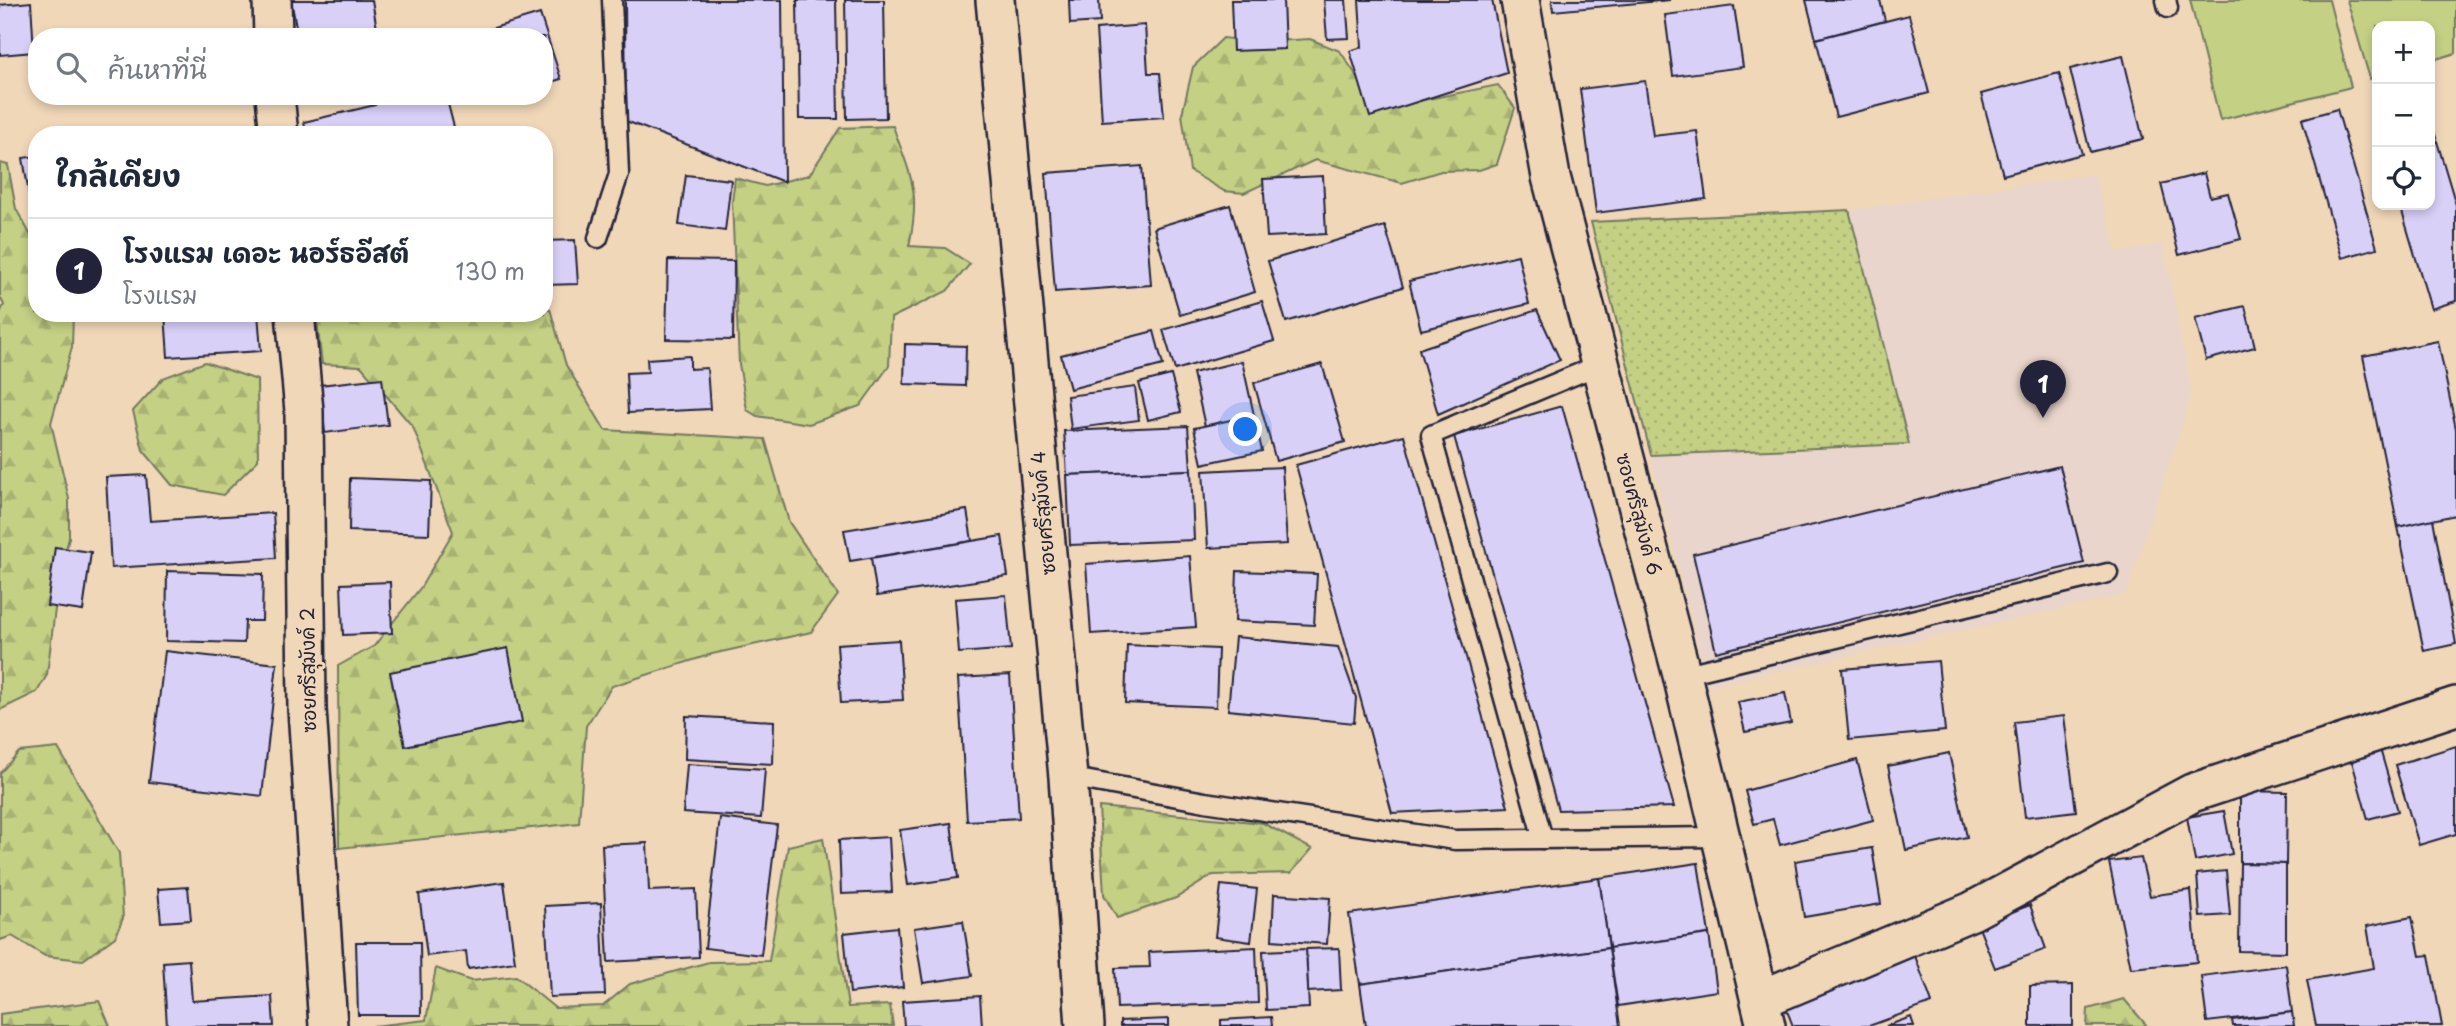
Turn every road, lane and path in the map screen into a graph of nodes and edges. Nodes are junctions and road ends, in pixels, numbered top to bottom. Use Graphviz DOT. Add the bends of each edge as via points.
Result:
graph roads {
  1 [pos="272,0"];
  2 [pos="612,0"];
  3 [pos="995,0"];
  4 [pos="1520,0"];
  5 [pos="273,28"];
  6 [pos="276,105"];
  7 [pos="278,126"];
  8 [pos="598,238"];
  9 [pos="296,322"];
  10 [pos="1599,365"];
  11 [pos="2108,573"];
  12 [pos="1682,675"];
  13 [pos="2456,706"];
  14 [pos="1068,777"];
  15 [pos="1720,837"];
  16 [pos="1543,839"];
  17 [pos="1764,1013"];
  18 [pos="328,1026"];
  19 [pos="1085,1026"];
  1 -- 5 [label="street"];
  2 -- 8 [label="lane" via="619,174"];
  3 -- 14 [label="street, ซอยศรีสุมังค์ 4"];
  4 -- 10 [label="street, ซอยศรีสุมังค์ 6" via="1551,177"];
  6 -- 7 [label="street"];
  9 -- 18 [label="street, ซอยศรีสุมังค์ 2" via="304,411 307,709"];
  10 -- 12 [label="street, ซอยศรีสุมังค์ 6"];
  10 -- 16 [label="lane" via="1432,435"];
  11 -- 12 [label="lane"];
  12 -- 15 [label="street, ซอยศรีสุมังค์ 6"];
  13 -- 17 [label="street" via="2192,793 1972,911"];
  14 -- 16 [label="lane" via="1455,840"];
  14 -- 19 [label="street, ซอยศรีสุมังค์ 4"];
  15 -- 16 [label="lane"];
  15 -- 17 [label="street, ซอยศรีสุมังค์ 6"];
}
